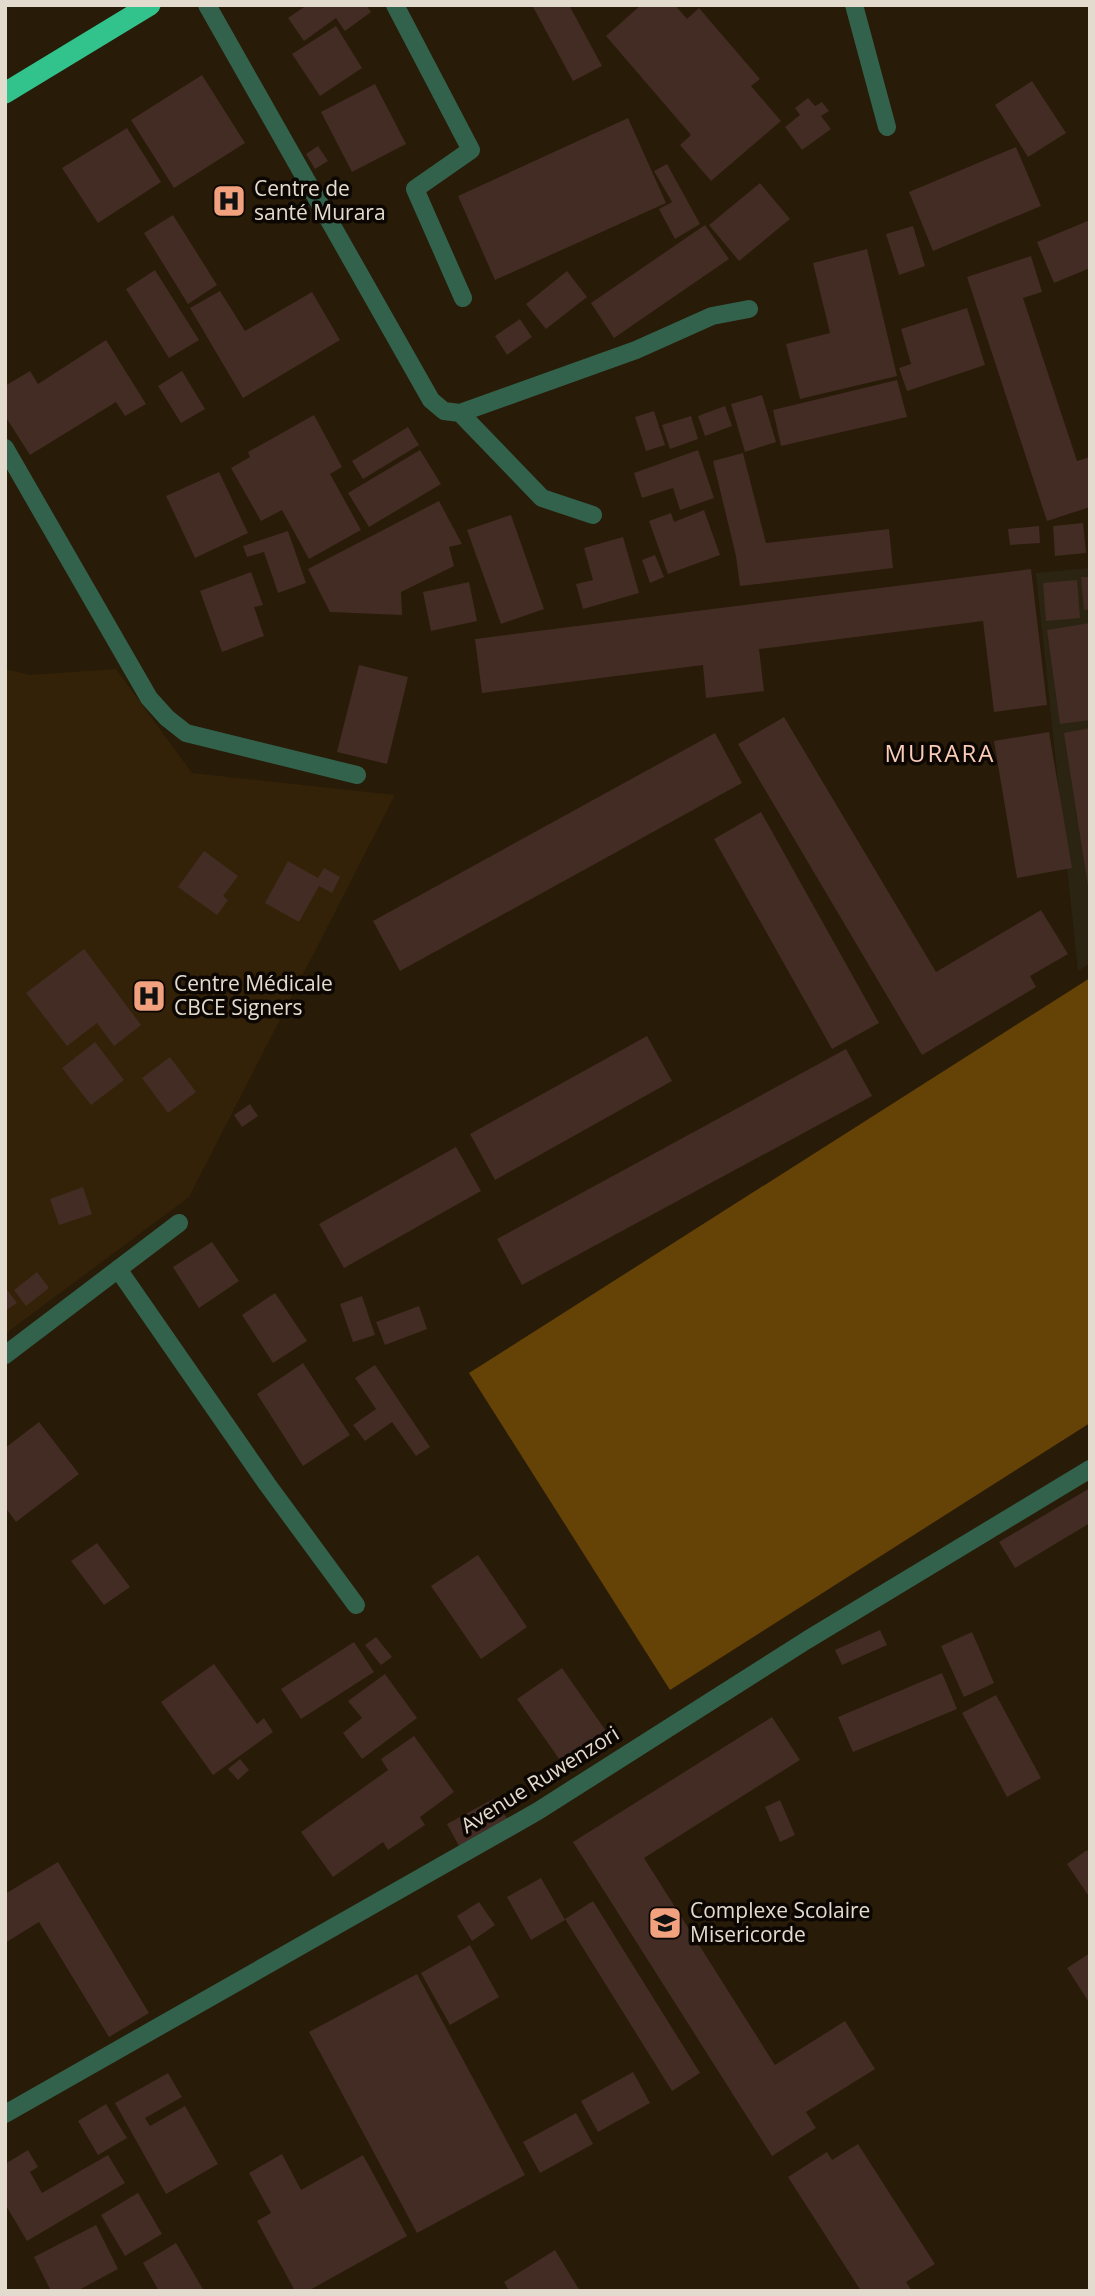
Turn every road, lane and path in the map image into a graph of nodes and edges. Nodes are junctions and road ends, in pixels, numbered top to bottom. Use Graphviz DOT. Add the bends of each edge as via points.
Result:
graph roads {
  1 [pos="150,5"];
  2 [pos="207,5"];
  3 [pos="395,5"];
  4 [pos="854,5"];
  5 [pos="5,93"];
  6 [pos="887,127"];
  7 [pos="463,298"];
  8 [pos="749,309"];
  9 [pos="460,413"];
  10 [pos="5,449"];
  11 [pos="593,515"];
  12 [pos="357,775"];
  13 [pos="179,1223"];
  14 [pos="118,1269"];
  15 [pos="5,1355"];
  16 [pos="1090,1469"];
  17 [pos="356,1605"];
  18 [pos="5,2114"];
  1 -- 5 [label="highway"];
  2 -- 9 [label="street" via="431,400 444,411"];
  3 -- 7 [label="street" via="471,150 415,189"];
  4 -- 6 [label="street"];
  8 -- 9 [label="street" via="712,316 636,350"];
  9 -- 11 [label="street" via="542,498"];
  10 -- 12 [label="street" via="149,698 167,718 186,733"];
  13 -- 14 [label="street"];
  14 -- 15 [label="street"];
  14 -- 17 [label="street"];
  16 -- 18 [label="street, Avenue Ruwenzori" via="807,1640 538,1811"];
}
